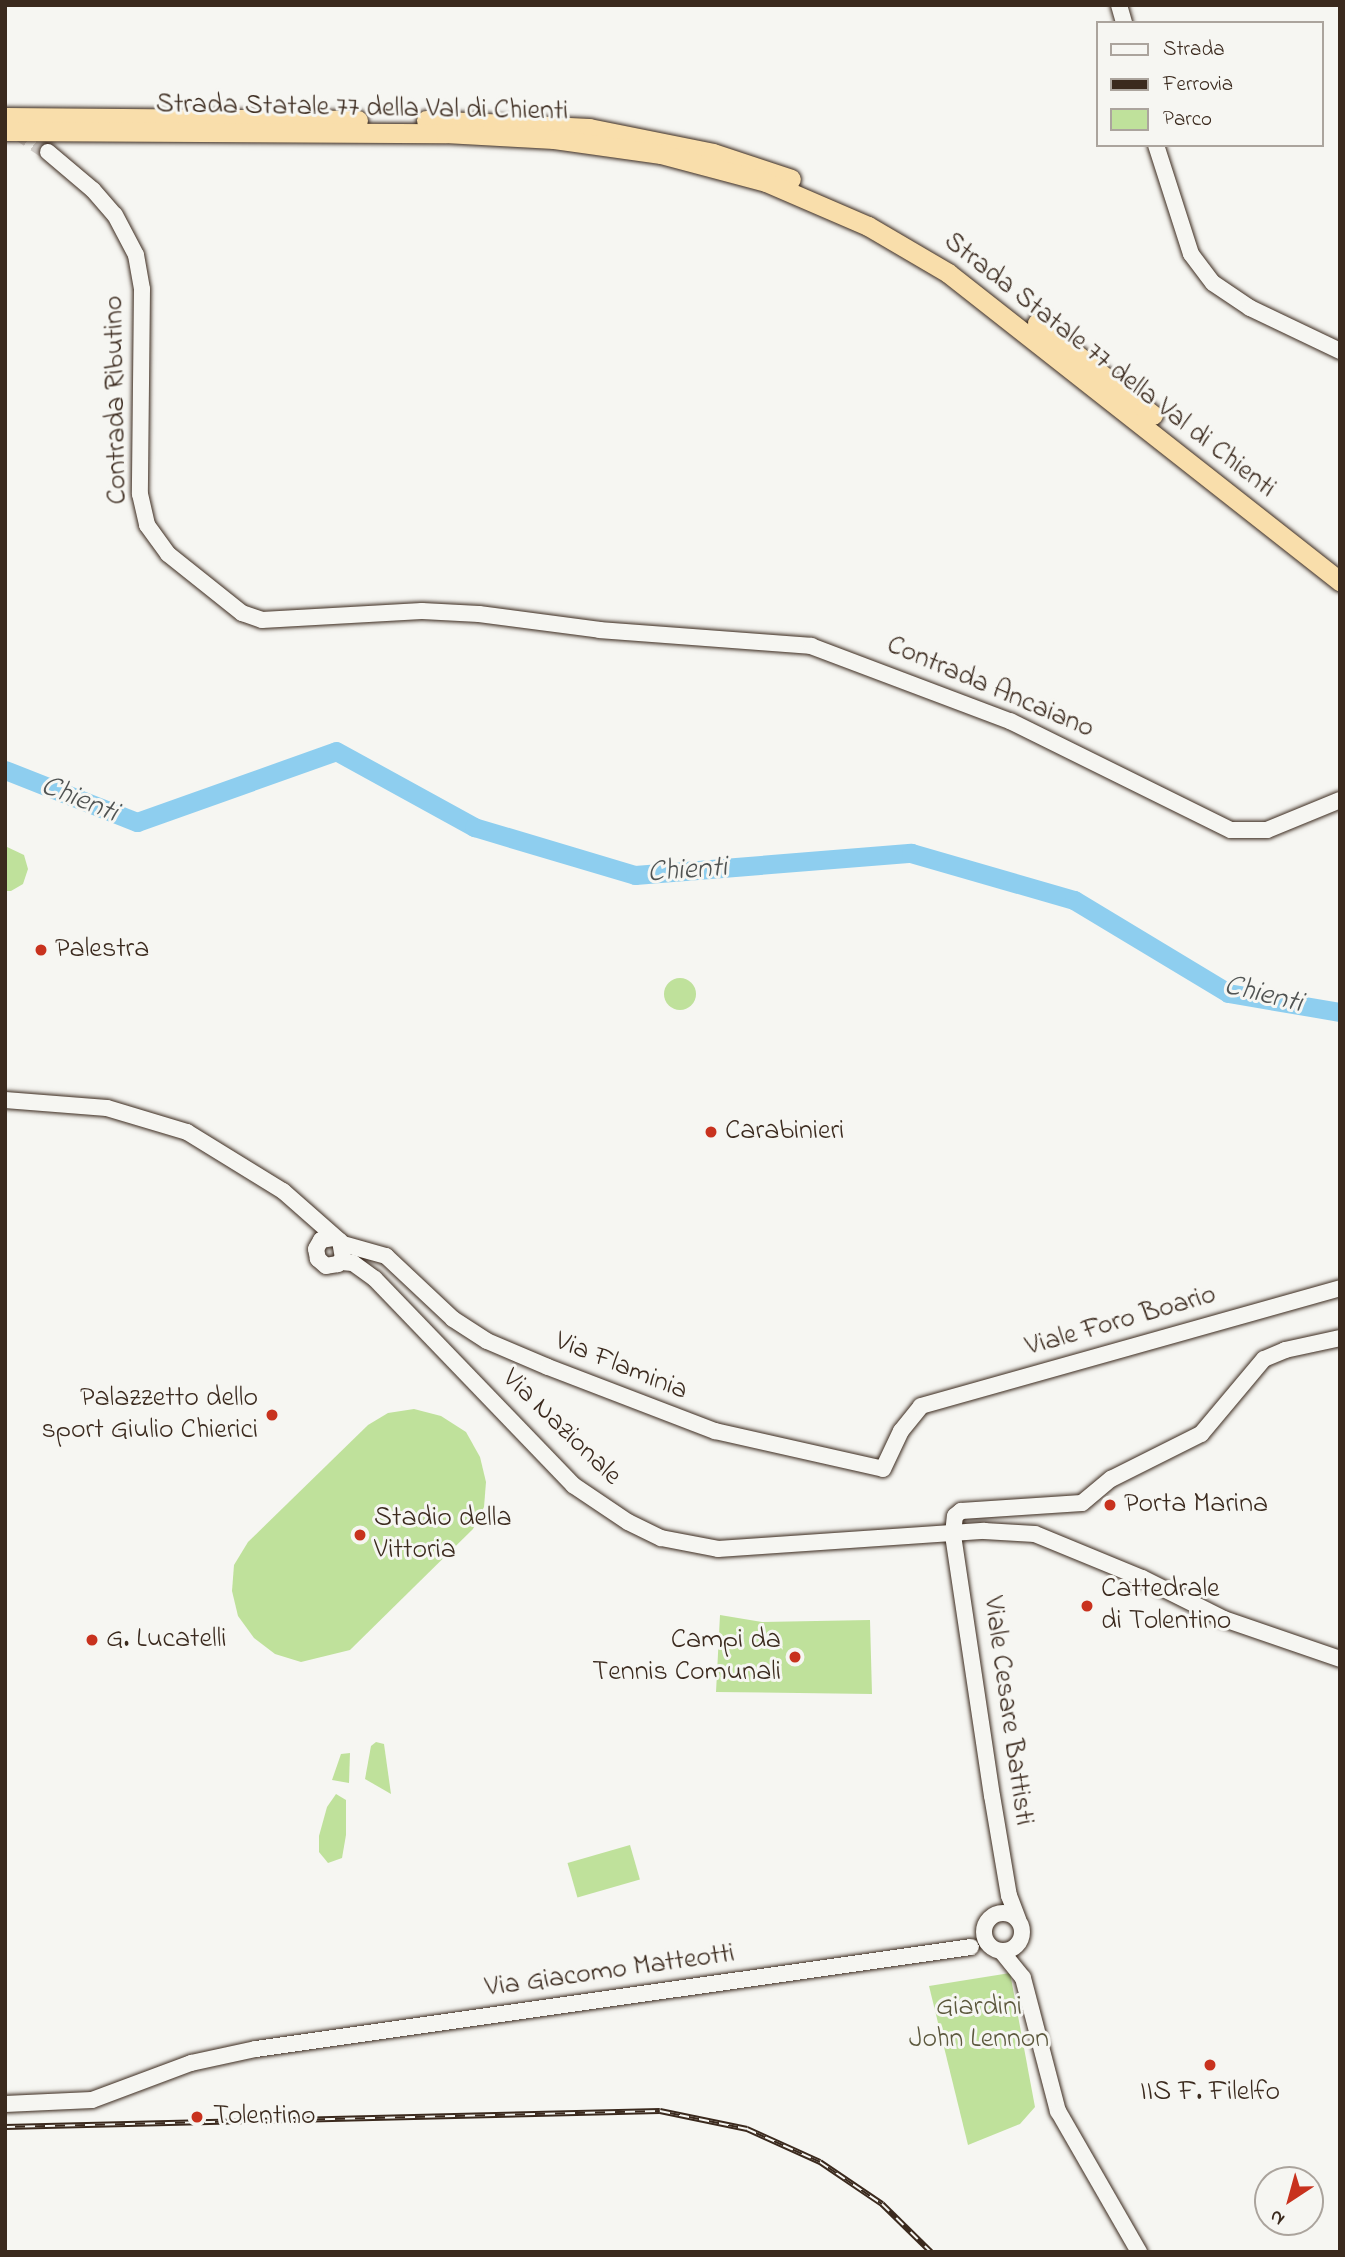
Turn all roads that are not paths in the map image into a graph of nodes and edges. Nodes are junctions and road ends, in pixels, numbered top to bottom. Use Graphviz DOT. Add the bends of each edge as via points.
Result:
graph roads {
  1 [pos="5,117"];
  2 [pos="5,131"];
  3 [pos="1157,147"];
  4 [pos="48,152"];
  5 [pos="1340,351"];
  6 [pos="1278,524"];
  7 [pos="1340,565"];
  8 [pos="1340,582"];
  9 [pos="600,629"];
  10 [pos="1340,800"];
  11 [pos="5,1100"];
  12 [pos="336,1249"];
  13 [pos="1340,1288"];
  14 [pos="1340,1338"];
  15 [pos="916,1408"];
  16 [pos="953,1534"];
  17 [pos="1340,1659"];
  18 [pos="1009,1896"];
  19 [pos="996,1914"];
  20 [pos="1018,1919"];
  21 [pos="992,1945"];
  22 [pos="5,2104"];
  23 [pos="1139,2252"];
  1 -- 6 [label="highway, Strada Statale 77 della Val di Chienti" via="494,120 589,128 766,168 873,215 955,263 1076,352"];
  2 -- 6 [label="highway, Strada Statale 77 della Val di Chienti" via="445,133 554,139 662,154 766,182 868,226 948,272"];
  3 -- 5 [label="street" via="1191,254 1213,282 1250,308"];
  4 -- 9 [label="street, Contrada Ributino" via="115,215 136,255 142,289 140,494 147,525 169,554 217,597 262,620 422,611"];
  6 -- 7 [label="highway, Strada Statale 77 della Val di Chienti"];
  6 -- 8 [label="highway, Strada Statale 77 della Val di Chienti"];
  9 -- 10 [label="street, Contrada Ancaiano" via="783,642 834,652 1010,721 1231,830 1267,830"];
  11 -- 12 [label="street, Via Nazionale" via="107,1108 152,1119 215,1147 303,1209"];
  12 -- 15 [label="street, Via Flaminia" via="386,1256 453,1319 487,1341 715,1431 883,1469"];
  12 -- 16 [label="street, Via Nazionale" via="365,1269 573,1485 628,1522 685,1545 718,1549"];
  13 -- 15 [label="street, Viale Foro Boario"];
  14 -- 16 [label="street" via="1285,1349 1264,1359 1201,1434 1111,1479 1082,1503 961,1511 954,1518"];
  16 -- 17 [label="street, Via Nazionale" via="1006,1531 1048,1538 1224,1619"];
  16 -- 18 [label="street, Viale Cesare Battisti"];
  18 -- 19 [label="street"];
  18 -- 20 [label="street, Viale Cesare Battisti"];
  19 -- 20 [label="street" via="1008,1913"];
  19 -- 21 [label="street" via="985,1924"];
  20 -- 21 [label="street" via="1023,1931 1020,1943"];
  21 -- 22 [label="street, Via Giacomo Matteotti" via="256,2049 191,2063 92,2100"];
  21 -- 23 [label="street" via="1023,1978 1050,2093"];
}
